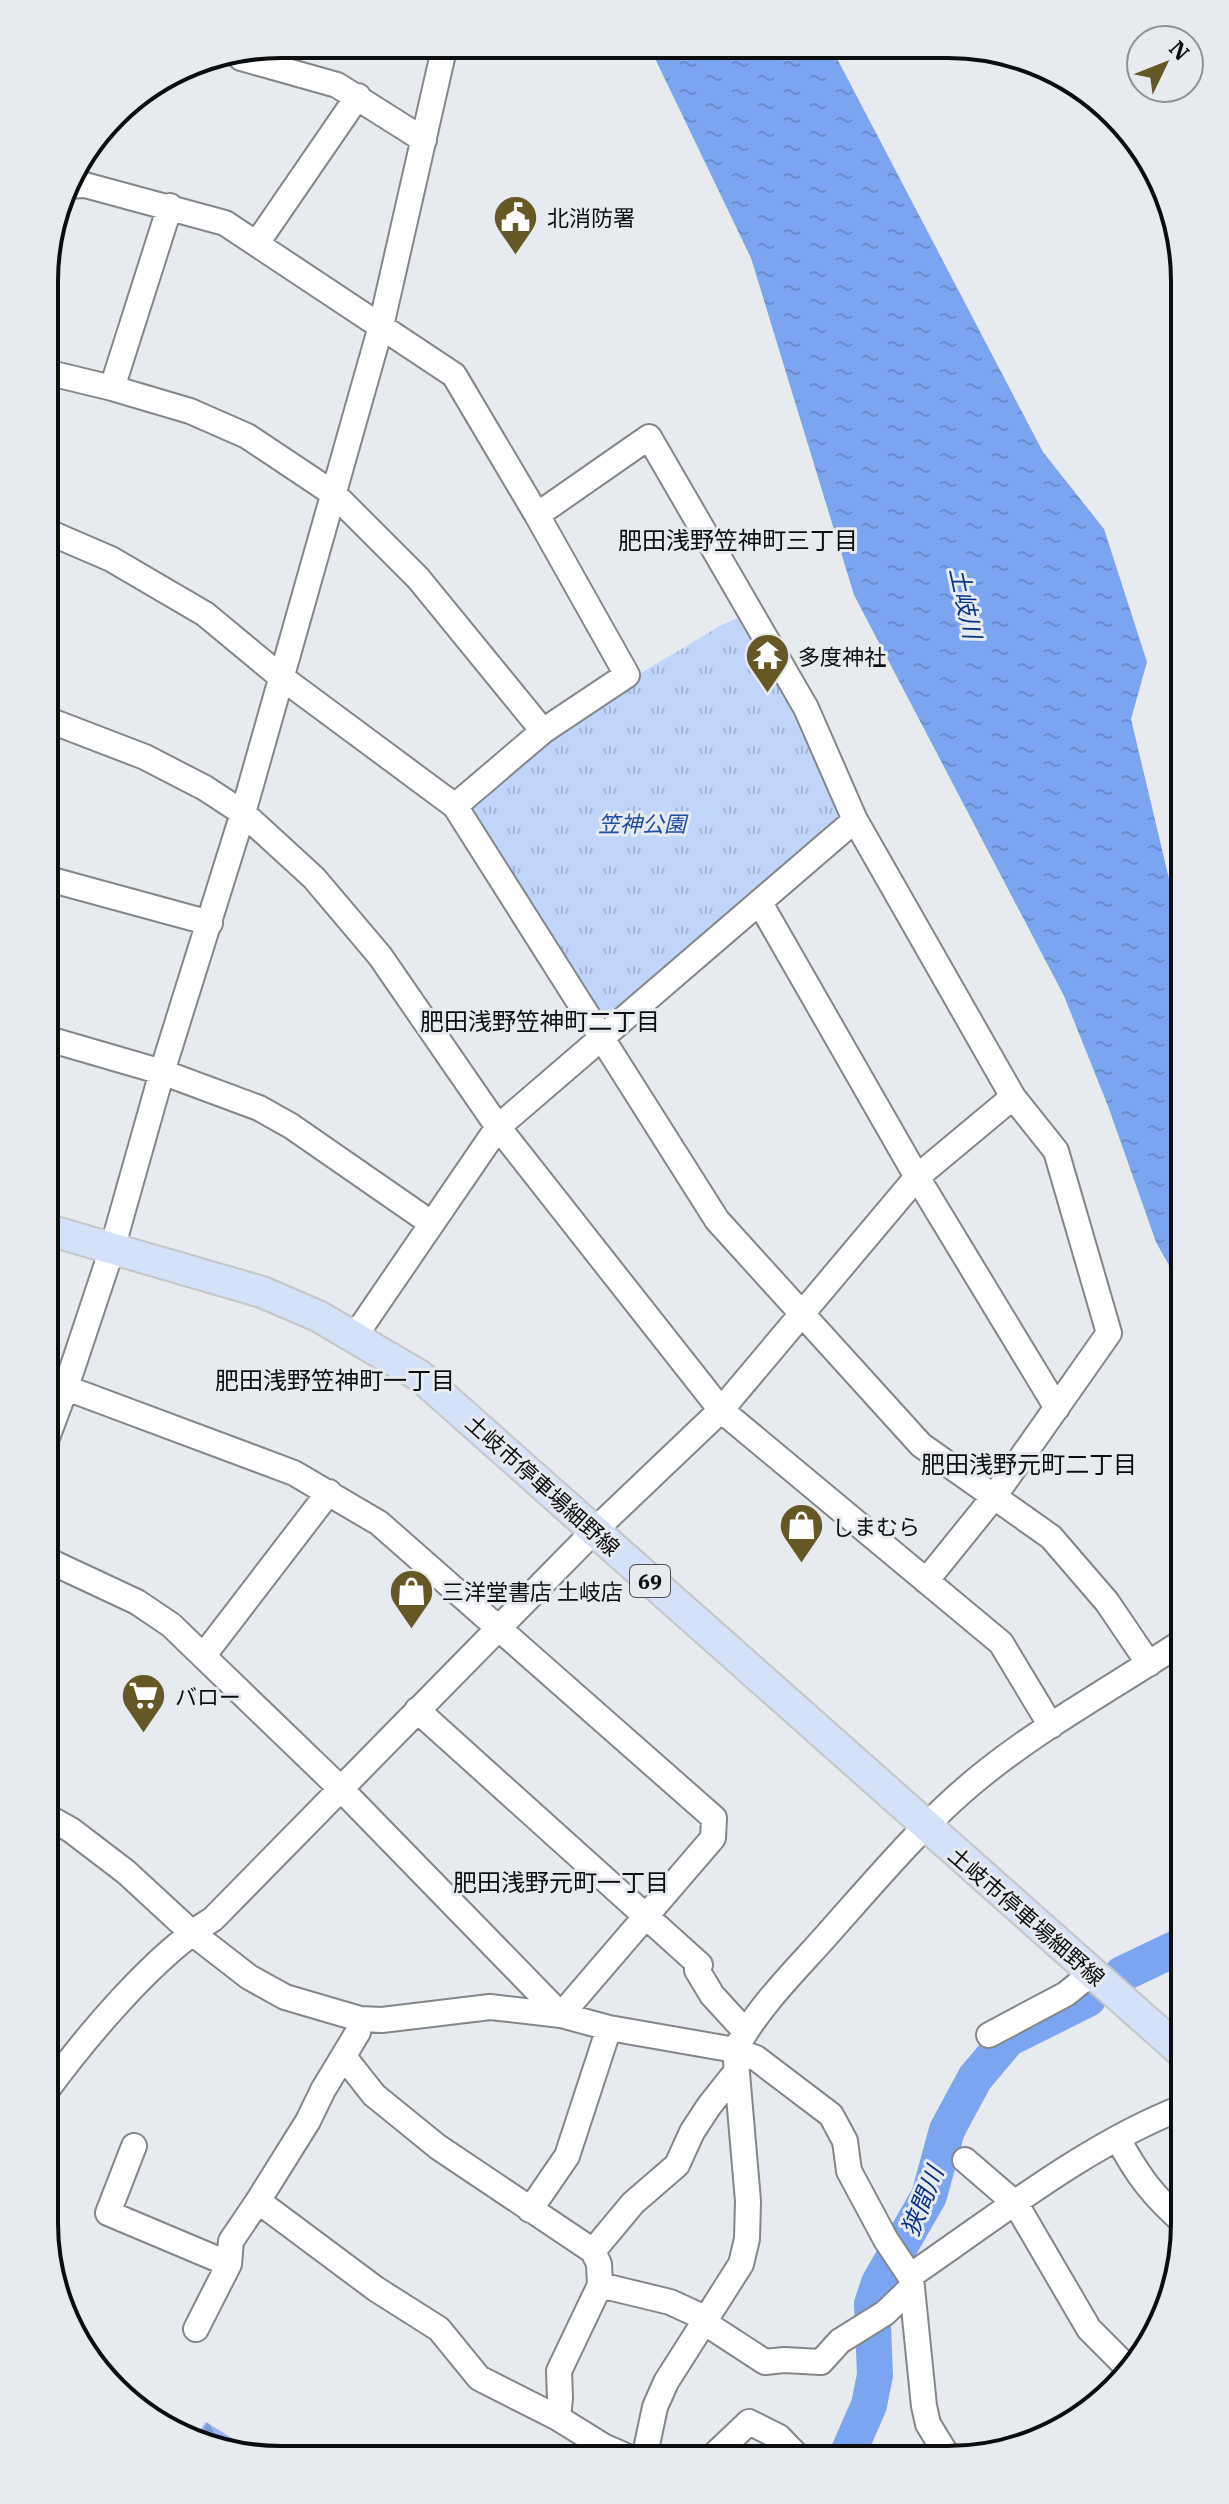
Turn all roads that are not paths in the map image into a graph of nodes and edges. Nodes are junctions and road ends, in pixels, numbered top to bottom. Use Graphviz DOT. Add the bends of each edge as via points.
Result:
graph roads {
  1 [pos="442,58"];
  2 [pos="249,60"];
  3 [pos="358,96"];
  4 [pos="425,133"];
  5 [pos="79,185"];
  6 [pos="170,206"];
  7 [pos="257,243"];
  8 [pos="381,326"];
  9 [pos="58,375"];
  10 [pos="112,388"];
  11 [pos="334,494"];
  12 [pos="537,515"];
  13 [pos="58,536"];
  14 [pos="281,677"];
  15 [pos="58,724"];
  16 [pos="543,731"];
  17 [pos="455,806"];
  18 [pos="243,813"];
  19 [pos="855,820"];
  20 [pos="58,882"];
  21 [pos="760,903"];
  22 [pos="210,923"];
  23 [pos="601,1039"];
  24 [pos="58,1042"];
  25 [pos="162,1072"];
  26 [pos="1013,1097"];
  27 [pos="498,1127"];
  28 [pos="917,1177"];
  29 [pos="431,1223"];
  30 [pos="58,1233"];
  31 [pos="112,1249"];
  32 [pos="801,1314"];
  33 [pos="355,1336"];
  34 [pos="58,1379"];
  35 [pos="58,1385"];
  36 [pos="1057,1408"];
  37 [pos="721,1410"];
  38 [pos="329,1492"];
  39 [pos="993,1498"];
  40 [pos="594,1531"];
  41 [pos="58,1565"];
  42 [pos="926,1581"];
  43 [pos="499,1627"];
  44 [pos="1171,1649"];
  45 [pos="204,1655"];
  46 [pos="1149,1664"];
  47 [pos="417,1710"];
  48 [pos="1051,1726"];
  49 [pos="340,1788"];
  50 [pos="58,1823"];
  51 [pos="927,1827"];
  52 [pos="644,1917"];
  53 [pos="191,1932"];
  54 [pos="1092,1973"];
  55 [pos="561,2015"];
  56 [pos="360,2019"];
  57 [pos="609,2028"];
  58 [pos="989,2035"];
  59 [pos="1171,2043"];
  60 [pos="738,2051"];
  61 [pos="344,2057"];
  62 [pos="58,2077"];
  63 [pos="1171,2113"];
  64 [pos="1118,2139"];
  65 [pos="134,2146"];
  66 [pos="965,2160"];
  67 [pos="258,2201"];
  68 [pos="1016,2204"];
  69 [pos="530,2210"];
  70 [pos="1171,2211"];
  71 [pos="593,2251"];
  72 [pos="229,2264"];
  73 [pos="904,2269"];
  74 [pos="600,2285"];
  75 [pos="704,2320"];
  76 [pos="196,2329"];
  77 [pos="1122,2362"];
  78 [pos="558,2418"];
  79 [pos="603,2446"];
  80 [pos="647,2446"];
  81 [pos="724,2446"];
  82 [pos="788,2446"];
  83 [pos="941,2446"];
  1 -- 4 [label="street"];
  2 -- 3 [label="street"];
  3 -- 4 [label="street"];
  3 -- 7 [label="street"];
  4 -- 8 [label="street"];
  5 -- 6 [label="street"];
  6 -- 7 [label="street" via="225,223"];
  6 -- 10 [label="street"];
  7 -- 8 [label="street"];
  8 -- 11 [label="street"];
  8 -- 12 [label="street" via="454,375"];
  9 -- 10 [label="street"];
  10 -- 11 [label="street" via="190,411 247,436"];
  11 -- 14 [label="street"];
  11 -- 16 [label="street" via="418,578"];
  12 -- 16 [label="street" via="627,675"];
  12 -- 19 [label="street" via="649,437 806,708"];
  13 -- 14 [label="street" via="111,559 205,614"];
  14 -- 17 [label="street"];
  14 -- 18 [label="street"];
  15 -- 18 [label="street" via="145,757"];
  16 -- 17 [label="street"];
  17 -- 23 [label="street"];
  18 -- 22 [label="street"];
  18 -- 27 [label="street" via="314,878 380,956"];
  19 -- 21 [label="street"];
  19 -- 26 [label="street"];
  20 -- 22 [label="street"];
  21 -- 23 [label="street"];
  21 -- 28 [label="street"];
  22 -- 25 [label="street"];
  23 -- 27 [label="street"];
  23 -- 32 [label="street" via="717,1220"];
  24 -- 25 [label="street"];
  25 -- 29 [label="street" via="259,1108"];
  25 -- 31 [label="street"];
  26 -- 28 [label="street"];
  26 -- 36 [label="street" via="1056,1151 1109,1333"];
  27 -- 29 [label="street"];
  27 -- 37 [label="street"];
  28 -- 32 [label="street"];
  28 -- 36 [label="street"];
  29 -- 33 [label="street"];
  30 -- 31 [label="main road, 土岐市停車場細野線 / 69"];
  31 -- 33 [label="main road, 土岐市停車場細野線 / 69" via="262,1292"];
  31 -- 34 [label="street"];
  32 -- 37 [label="street"];
  32 -- 39 [label="street" via="921,1445"];
  33 -- 40 [label="main road, 土岐市停車場細野線 / 69" via="420,1376"];
  35 -- 38 [label="street" via="294,1473"];
  36 -- 39 [label="street"];
  37 -- 40 [label="street"];
  37 -- 42 [label="street"];
  38 -- 43 [label="street" via="379,1523"];
  38 -- 45 [label="street"];
  39 -- 42 [label="street"];
  39 -- 46 [label="street" via="1051,1537 1107,1602"];
  40 -- 43 [label="street"];
  40 -- 51 [label="main road, 土岐市停車場細野線 / 69"];
  41 -- 45 [label="street" via="137,1602"];
  42 -- 48 [label="street" via="1001,1643"];
  43 -- 47 [label="street"];
  43 -- 52 [label="street" via="714,1818 713,1838"];
  44 -- 46 [label="street"];
  45 -- 49 [label="street"];
  46 -- 48 [label="street"];
  47 -- 49 [label="street"];
  47 -- 52 [label="street"];
  48 -- 51 [label="street" via="985,1772"];
  49 -- 53 [label="street" via="213,1919"];
  49 -- 55 [label="street"];
  50 -- 53 [label="street" via="126,1872"];
  51 -- 54 [label="main road, 土岐市停車場細野線 / 69"];
  51 -- 60 [label="street" via="809,1954"];
  52 -- 55 [label="street"];
  52 -- 60 [label="street" via="700,1965 697,1970"];
  53 -- 56 [label="street" via="249,1977 285,1997"];
  53 -- 62 [label="street" via="132,1989"];
  54 -- 58 [label="street" via="1066,1994"];
  54 -- 59 [label="main road, 土岐市停車場細野線 / 69"];
  55 -- 56 [label="street" via="490,2007"];
  55 -- 57 [label="street"];
  56 -- 61 [label="street"];
  57 -- 60 [label="street"];
  57 -- 69 [label="street" via="567,2156"];
  60 -- 71 [label="street" via="677,2165 633,2203"];
  60 -- 73 [label="street" via="756,2058 831,2115 845,2141 849,2171"];
  60 -- 75 [label="street" via="747,2239 741,2264"];
  61 -- 67 [label="street"];
  61 -- 69 [label="street" via="374,2095"];
  63 -- 64 [label="street"];
  64 -- 68 [label="street"];
  64 -- 70 [label="street" via="1141,2180"];
  65 -- 72 [label="street" via="108,2213"];
  66 -- 68 [label="street"];
  67 -- 72 [label="street" via="231,2241"];
  67 -- 78 [label="street" via="439,2329 479,2378"];
  68 -- 73 [label="street"];
  68 -- 77 [label="street" via="1089,2329"];
  69 -- 71 [label="street"];
  71 -- 74 [label="street"];
  72 -- 76 [label="street"];
  73 -- 75 [label="street" via="885,2313 840,2341 821,2362 765,2362"];
  73 -- 83 [label="street" via="926,2415"];
  74 -- 75 [label="street" via="670,2302"];
  74 -- 78 [label="street" via="559,2371"];
  75 -- 80 [label="street" via="666,2382"];
  78 -- 79 [label="street"];
  81 -- 82 [label="street" via="749,2422"];
}
